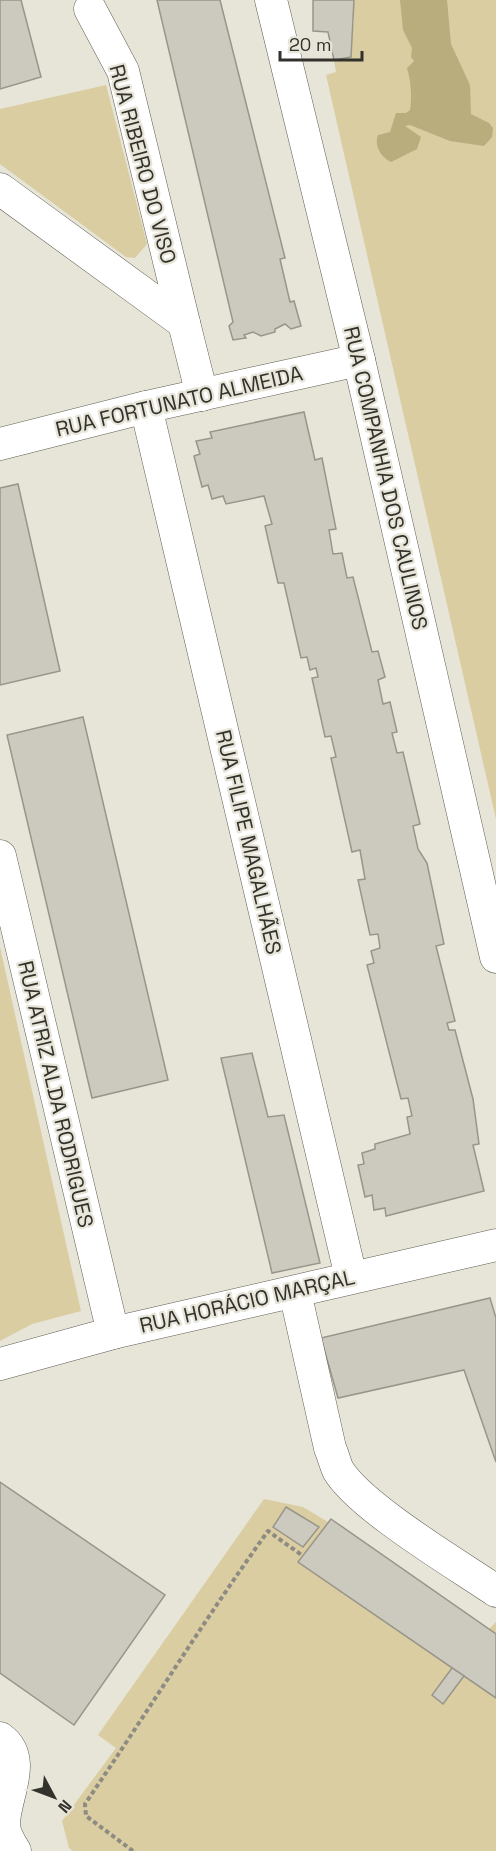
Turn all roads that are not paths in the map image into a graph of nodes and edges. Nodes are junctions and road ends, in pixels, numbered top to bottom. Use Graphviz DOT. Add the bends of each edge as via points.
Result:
graph roads {
  1 [pos="271,0"];
  2 [pos="90,9"];
  3 [pos="0,189"];
  4 [pos="184,323"];
  5 [pos="359,360"];
  6 [pos="202,395"];
  7 [pos="146,407"];
  8 [pos="0,444"];
  9 [pos="0,856"];
  10 [pos="496,957"];
  11 [pos="496,1245"];
  12 [pos="351,1277"];
  13 [pos="295,1292"];
  14 [pos="113,1333"];
  15 [pos="0,1364"];
  16 [pos="496,1591"];
  17 [pos="0,1738"];
  18 [pos="15,1851"];
  1 -- 5 [label="street, RUA COMPANHIA DOS CAULINOS"];
  2 -- 4 [label="street, RUA RIBEIRO DO VISO" via="123,71"];
  3 -- 4 [label="street, RUA RIBEIRO DO VISO"];
  4 -- 6 [label="street, RUA RIBEIRO DO VISO"];
  5 -- 6 [label="street, RUA FORTUNATO ALMEIDA"];
  5 -- 10 [label="street, RUA COMPANHIA DOS CAULINOS"];
  6 -- 7 [label="street, RUA FORTUNATO ALMEIDA"];
  7 -- 8 [label="street, RUA FORTUNATO ALMEIDA"];
  7 -- 12 [label="street, RUA FILIPE MAGALHÃES"];
  9 -- 14 [label="street, RUA ATRIZ ALDA RODRIGUES"];
  11 -- 12 [label="street, RUA HORÁCIO MARÇAL"];
  12 -- 13 [label="street, RUA HORÁCIO MARÇAL"];
  13 -- 14 [label="street, RUA HORÁCIO MARÇAL"];
  13 -- 16 [label="street" via="330,1448 339,1470 385,1514"];
  14 -- 15 [label="street, RUA HORÁCIO MARÇAL"];
  17 -- 18 [label="street" via="10,1751 14,1769 4,1825"];
}
